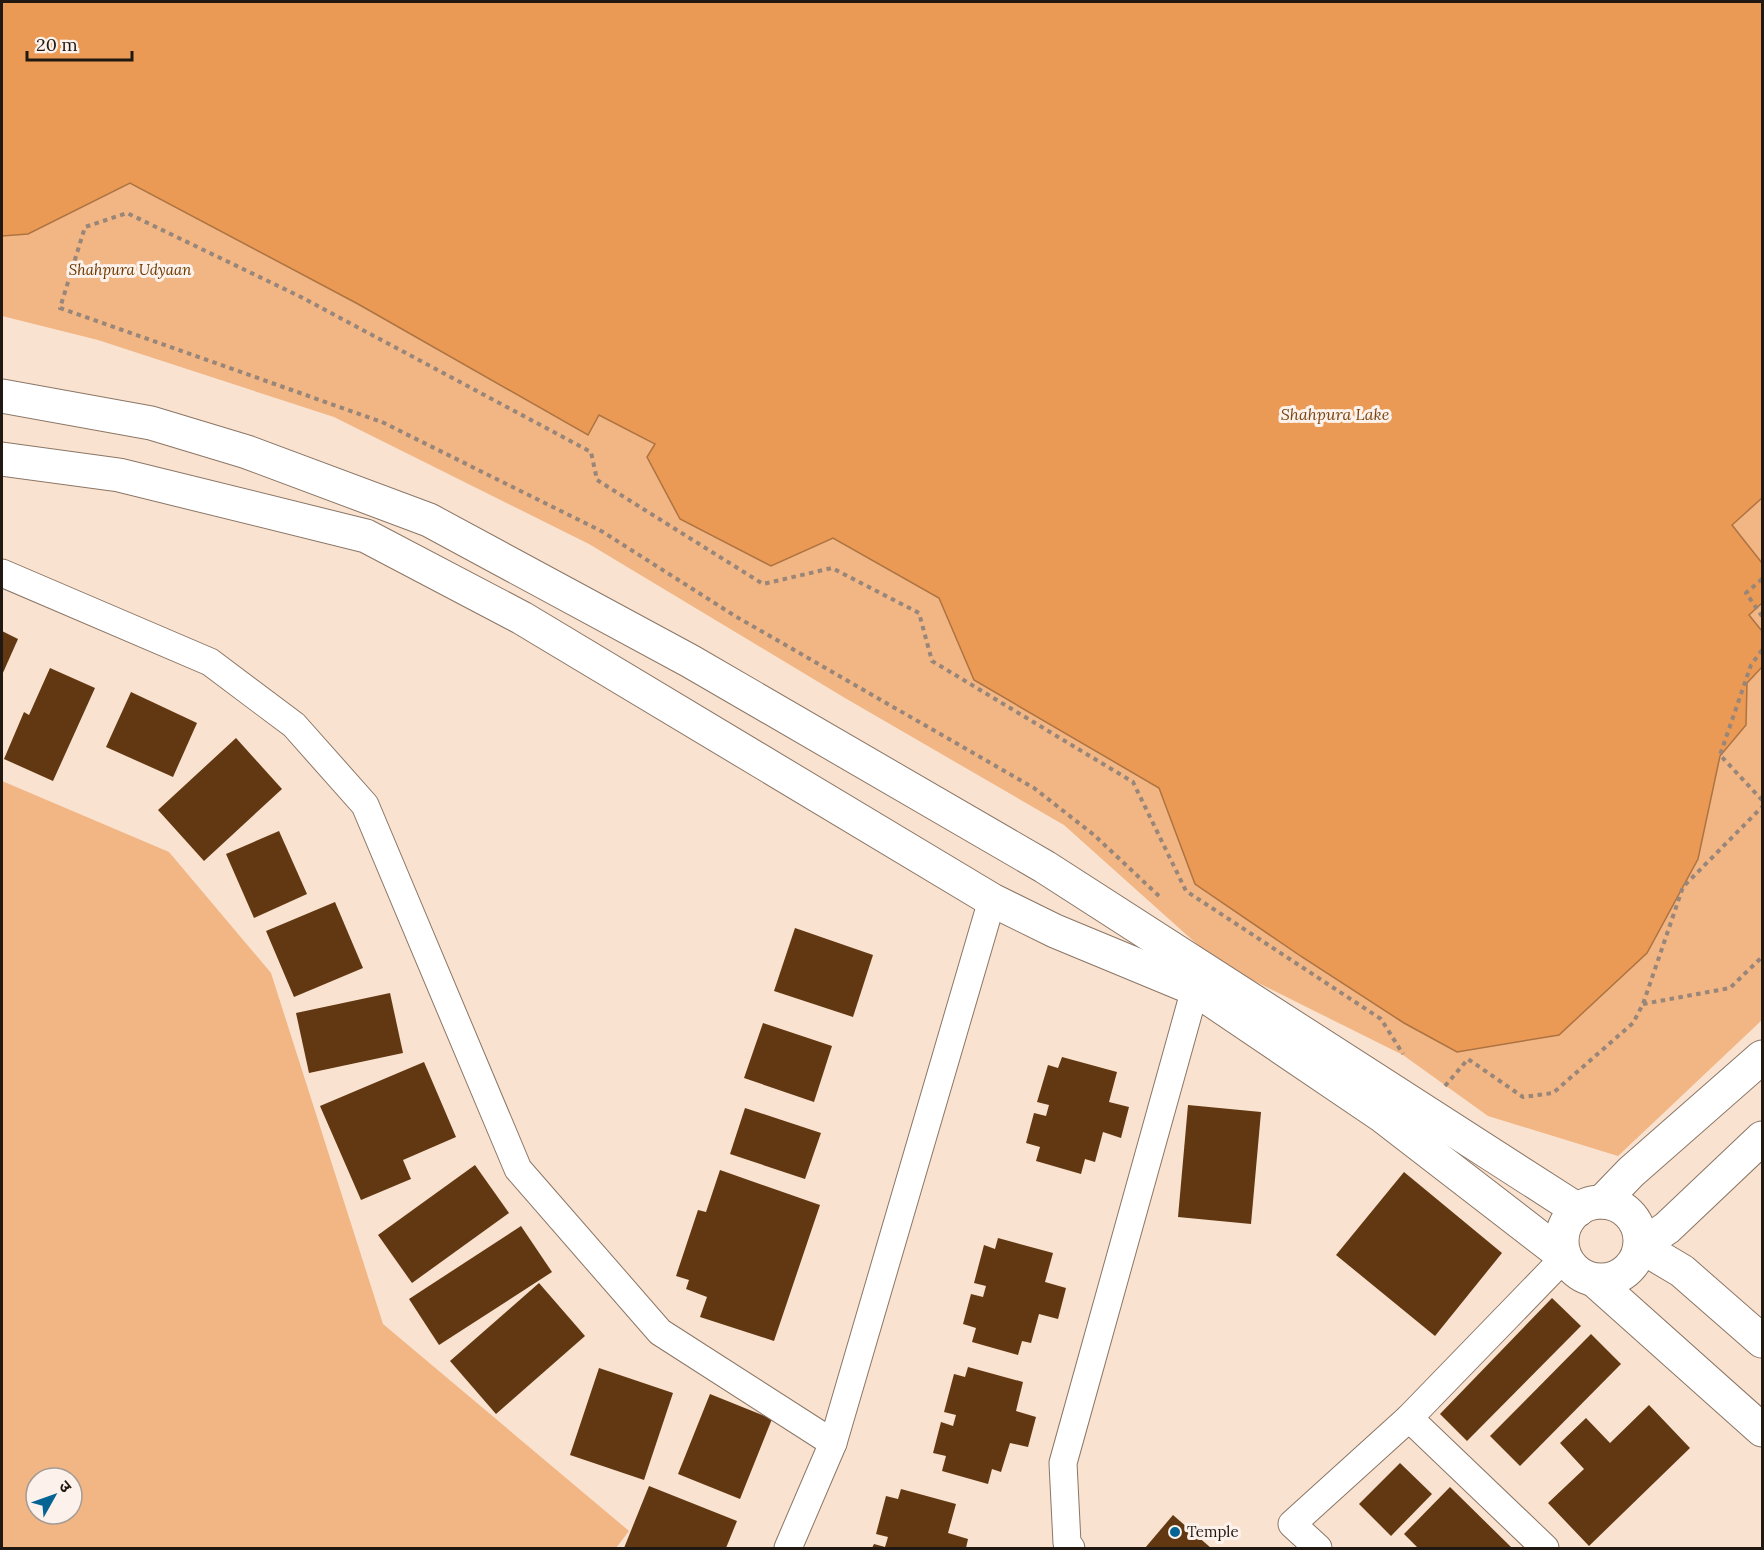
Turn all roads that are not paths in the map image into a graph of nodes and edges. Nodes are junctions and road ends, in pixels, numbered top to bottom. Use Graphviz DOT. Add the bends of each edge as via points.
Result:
graph roads {
  1 [pos="2,396"];
  2 [pos="2,459"];
  3 [pos="2,573"];
  4 [pos="992,900"];
  5 [pos="1195,989"];
  6 [pos="1762,1057"];
  7 [pos="1762,1138"];
  8 [pos="1590,1206"];
  9 [pos="1640,1246"];
  10 [pos="1565,1257"];
  11 [pos="1594,1280"];
  12 [pos="1762,1341"];
  13 [pos="1409,1418"];
  14 [pos="1762,1430"];
  15 [pos="833,1443"];
  16 [pos="788,1548"];
  17 [pos="1071,1548"];
  18 [pos="1318,1548"];
  19 [pos="1545,1548"];
  1 -- 8 [label="street" via="151,423 247,452 429,520 690,661 1045,867"];
  2 -- 4 [label="street" via="119,475 366,536 522,618"];
  3 -- 15 [label="street" via="210,662 294,725 365,805 518,1169 660,1332"];
  4 -- 5 [label="street" via="1055,931"];
  4 -- 15 [label="street"];
  5 -- 10 [label="street" via="1381,1115"];
  5 -- 17 [label="street" via="1063,1463 1067,1543"];
  6 -- 8 [label="street"];
  7 -- 9 [label="street" via="1667,1228"];
  8 -- 9 [label="street" via="1615,1204 1626,1211 1640,1233"];
  8 -- 10 [label="street" via="1568,1219 1563,1231"];
  9 -- 11 [label="street" via="1630,1269 1607,1280"];
  9 -- 12 [label="street" via="1682,1271"];
  10 -- 11 [label="street" via="1582,1276"];
  10 -- 13 [label="street"];
  11 -- 14 [label="street"];
  13 -- 18 [label="street" via="1292,1524"];
  13 -- 19 [label="street"];
  15 -- 16 [label="street"];
}
